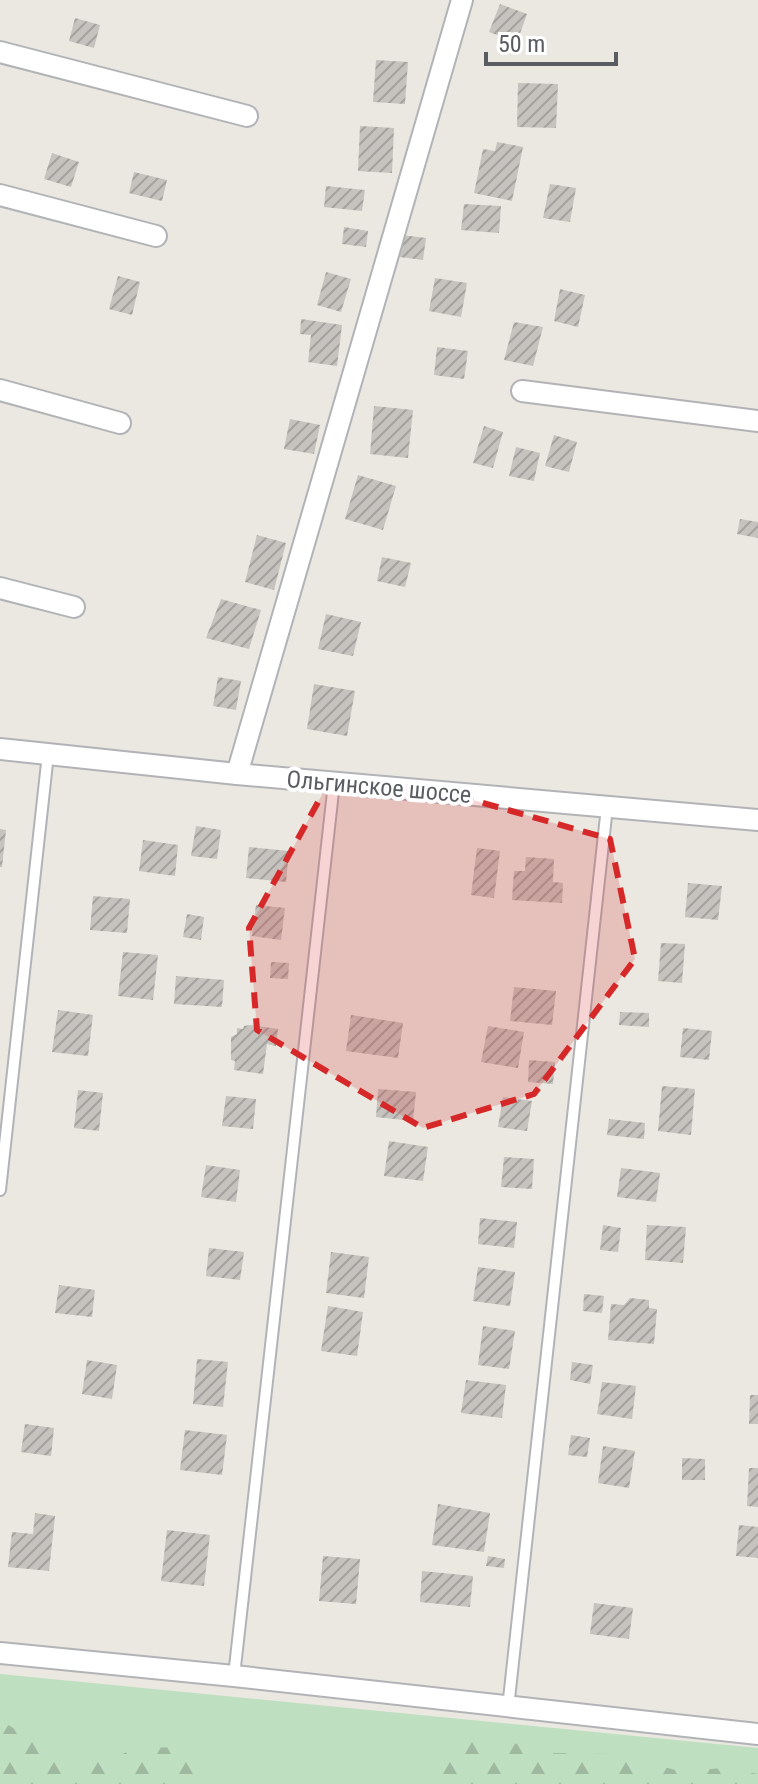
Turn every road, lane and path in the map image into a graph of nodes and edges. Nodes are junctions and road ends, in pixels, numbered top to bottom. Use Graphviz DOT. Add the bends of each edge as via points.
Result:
graph roads {
  1 [pos="462,0"];
  2 [pos="0,52"];
  3 [pos="247,116"];
  4 [pos="0,195"];
  5 [pos="156,236"];
  6 [pos="0,390"];
  7 [pos="522,391"];
  8 [pos="758,421"];
  9 [pos="120,423"];
  10 [pos="0,588"];
  11 [pos="74,607"];
  12 [pos="0,749"];
  13 [pos="48,754"];
  14 [pos="237,774"];
  15 [pos="334,783"];
  16 [pos="607,807"];
  17 [pos="758,820"];
  18 [pos="0,1190"];
  19 [pos="0,1653"];
  20 [pos="234,1676"];
  21 [pos="508,1708"];
  22 [pos="758,1734"];
  1 -- 14 [label="street"];
  2 -- 3 [label="street"];
  4 -- 5 [label="street"];
  6 -- 9 [label="street"];
  7 -- 8 [label="street"];
  10 -- 11 [label="street"];
  12 -- 13 [label="street, Ольгинское шоссе"];
  13 -- 14 [label="street, Ольгинское шоссе"];
  13 -- 18 [label="lane"];
  14 -- 15 [label="street, Ольгинское шоссе"];
  15 -- 16 [label="street, Ольгинское шоссе"];
  15 -- 20 [label="lane"];
  16 -- 17 [label="street, Ольгинское шоссе"];
  16 -- 21 [label="lane"];
  19 -- 20 [label="street"];
  20 -- 21 [label="street"];
  21 -- 22 [label="street"];
}
